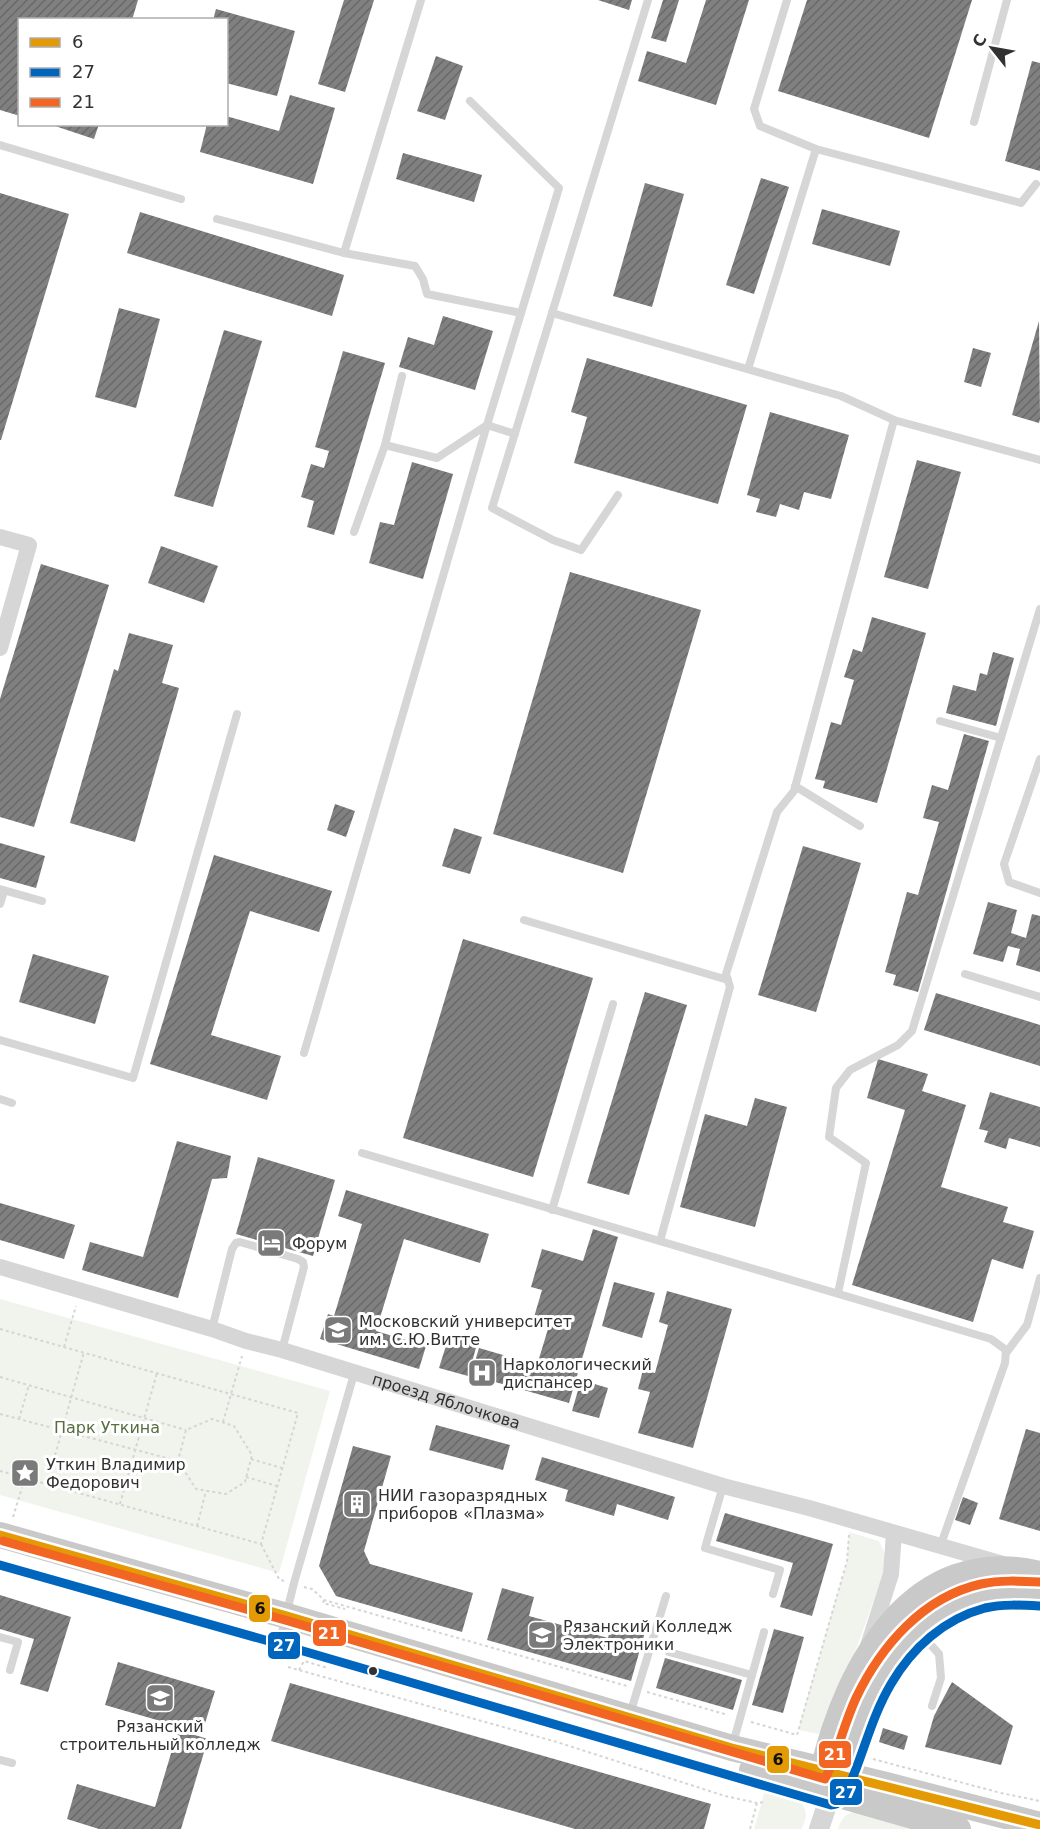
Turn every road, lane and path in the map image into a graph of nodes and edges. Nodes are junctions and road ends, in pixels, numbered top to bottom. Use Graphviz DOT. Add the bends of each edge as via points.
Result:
graph roads {
  1 [pos="421,0"];
  2 [pos="648,0"];
  3 [pos="787,0"];
  4 [pos="1007,0"];
  5 [pos="470,102"];
  6 [pos="974,122"];
  7 [pos="0,145"];
  8 [pos="816,149"];
  9 [pos="1036,184"];
  10 [pos="181,200"];
  11 [pos="217,219"];
  12 [pos="344,253"];
  13 [pos="521,313"];
  14 [pos="552,313"];
  15 [pos="748,369"];
  16 [pos="402,376"];
  17 [pos="894,420"];
  18 [pos="487,425"];
  19 [pos="515,434"];
  20 [pos="385,445"];
  21 [pos="1040,460"];
  22 [pos="618,495"];
  23 [pos="354,532"];
  24 [pos="0,537"];
  25 [pos="1040,609"];
  26 [pos="0,648"];
  27 [pos="237,714"];
  28 [pos="940,721"];
  29 [pos="1001,738"];
  30 [pos="1040,759"];
  31 [pos="795,786"];
  32 [pos="860,826"];
  33 [pos="2,890"];
  34 [pos="1040,893"];
  35 [pos="42,901"];
  36 [pos="0,904"];
  37 [pos="524,920"];
  38 [pos="965,974"];
  39 [pos="728,980"];
  40 [pos="1040,997"];
  41 [pos="613,1004"];
  42 [pos="0,1040"];
  43 [pos="304,1053"];
  44 [pos="0,1099"];
  45 [pos="12,1102"];
  46 [pos="362,1153"];
  47 [pos="552,1210"];
  48 [pos="660,1241"];
  49 [pos="0,1267"];
  50 [pos="1040,1278"];
  51 [pos="80,1291"];
  52 [pos="838,1293"];
  53 [pos="0,1329"];
  54 [pos="212,1329"];
  55 [pos="246,1341"];
  56 [pos="64,1347"];
  57 [pos="282,1350"];
  58 [pos="84,1352"];
  59 [pos="1005,1353"];
  60 [pos="157,1373"];
  61 [pos="354,1374"];
  62 [pos="0,1377"];
  63 [pos="29,1385"];
  64 [pos="231,1394"];
  65 [pos="72,1398"];
  66 [pos="0,1414"];
  67 [pos="144,1418"];
  68 [pos="19,1419"];
  69 [pos="223,1422"];
  70 [pos="62,1430"];
  71 [pos="186,1430"];
  72 [pos="135,1450"];
  73 [pos="251,1459"];
  74 [pos="178,1461"];
  75 [pos="282,1468"];
  76 [pos="0,1471"];
  77 [pos="246,1477"];
  78 [pos="25,1478"];
  79 [pos="47,1484"];
  80 [pos="277,1486"];
  81 [pos="723,1486"];
  82 [pos="207,1491"];
  83 [pos="120,1504"];
  84 [pos="852,1520"];
  85 [pos="196,1526"];
  86 [pos="894,1533"];
  87 [pos="2,1542"];
  88 [pos="261,1544"];
  89 [pos="940,1547"];
  90 [pos="1032,1572"];
  91 [pos="294,1584"];
  92 [pos="773,1594"];
  93 [pos="1040,1594"];
  94 [pos="666,1596"];
  95 [pos="324,1600"];
  96 [pos="345,1609"];
  97 [pos="284,1624"];
  98 [pos="918,1631"];
  99 [pos="764,1632"];
  100 [pos="0,1637"];
  101 [pos="669,1652"];
  102 [pos="864,1660"];
  103 [pos="288,1667"];
  104 [pos="328,1668"];
  105 [pos="10,1670"];
  106 [pos="299,1670"];
  107 [pos="752,1675"];
  108 [pos="637,1689"];
  109 [pos="932,1706"];
  110 [pos="629,1717"];
  111 [pos="738,1719"];
  112 [pos="732,1748"];
  113 [pos="873,1759"];
  114 [pos="0,1760"];
  115 [pos="12,1763"];
  116 [pos="832,1779"];
  117 [pos="1040,1801"];
  118 [pos="765,1802"];
  119 [pos="757,1803"];
  120 [pos="1040,1825"];
  121 [pos="750,1829"];
  122 [pos="819,1829"];
  123 [pos="958,1829"];
  1 -- 12 [label="lane"];
  2 -- 14 [label="lane"];
  3 -- 8 [label="lane" via="754,109 760,126"];
  4 -- 6 [label="lane"];
  5 -- 13 [label="lane" via="559,188"];
  7 -- 10 [label="lane"];
  8 -- 9 [label="lane" via="1021,203"];
  8 -- 15 [label="lane"];
  11 -- 12 [label="lane"];
  12 -- 13 [label="lane" via="415,266 427,294"];
  13 -- 18 [label="lane"];
  14 -- 15 [label="lane"];
  14 -- 19 [label="lane"];
  15 -- 17 [label="lane" via="842,396"];
  16 -- 20 [label="lane"];
  17 -- 21 [label="lane"];
  17 -- 31 [label="lane"];
  18 -- 19 [label="lane"];
  18 -- 20 [label="lane" via="437,458"];
  18 -- 43 [label="lane"];
  19 -- 22 [label="lane" via="492,508 581,550"];
  20 -- 23 [label="lane"];
  24 -- 26 [label="street" via="29,545"];
  25 -- 29 [label="lane"];
  27 -- 42 [label="lane" via="133,1078"];
  28 -- 29 [label="lane"];
  29 -- 52 [label="lane" via="912,1031 898,1045 850,1070 836,1088 830,1137 866,1163"];
  30 -- 34 [label="lane" via="1004,864 1009,882"];
  31 -- 32 [label="lane"];
  31 -- 39 [label="lane" via="777,812 726,974"];
  33 -- 35 [label="lane"];
  33 -- 36 [label="lane"];
  37 -- 39 [label="lane"];
  38 -- 40 [label="lane"];
  39 -- 48 [label="lane" via="730,987"];
  41 -- 47 [label="lane"];
  44 -- 45 [label="lane"];
  46 -- 47 [label="lane"];
  47 -- 48 [label="lane"];
  48 -- 52 [label="lane"];
  49 -- 51 [label="street, проезд Яблочкова"];
  50 -- 59 [label="lane" via="1027,1325"];
  51 -- 54 [label="street, проезд Яблочкова"];
  51 -- 56 [label="path"];
  52 -- 59 [label="lane" via="991,1339"];
  53 -- 56 [label="path"];
  54 -- 55 [label="street, проезд Яблочкова"];
  54 -- 57 [label="lane" via="236,1243 289,1256 303,1262 304,1267"];
  55 -- 57 [label="street, проезд Яблочкова"];
  55 -- 64 [label="path"];
  56 -- 58 [label="path"];
  57 -- 61 [label="street, проезд Яблочкова"];
  58 -- 60 [label="path"];
  58 -- 65 [label="path"];
  59 -- 89 [label="lane" via="1005,1363"];
  60 -- 64 [label="path"];
  60 -- 67 [label="path"];
  61 -- 81 [label="street, проезд Яблочкова"];
  61 -- 91 [label="lane"];
  62 -- 63 [label="path"];
  63 -- 65 [label="path"];
  63 -- 68 [label="path"];
  64 -- 69 [label="path"];
  64 -- 75 [label="path" via="298,1413"];
  65 -- 67 [label="path"];
  65 -- 70 [label="path"];
  66 -- 68 [label="path"];
  67 -- 71 [label="path"];
  67 -- 72 [label="path"];
  68 -- 70 [label="path"];
  69 -- 71 [label="path" via="212,1419"];
  69 -- 73 [label="path" via="234,1425"];
  70 -- 72 [label="path"];
  70 -- 79 [label="path"];
  71 -- 74 [label="path"];
  72 -- 74 [label="path"];
  72 -- 83 [label="path"];
  73 -- 75 [label="path"];
  73 -- 77 [label="path"];
  74 -- 82 [label="path" via="196,1489"];
  75 -- 80 [label="path"];
  76 -- 78 [label="path"];
  77 -- 80 [label="path"];
  77 -- 82 [label="path" via="245,1482 226,1494"];
  78 -- 79 [label="path"];
  78 -- 87 [label="path"];
  79 -- 83 [label="path"];
  80 -- 88 [label="path"];
  81 -- 84 [label="street, проезд Яблочкова"];
  81 -- 92 [label="lane" via="705,1548 780,1570"];
  82 -- 85 [label="path"];
  83 -- 85 [label="path"];
  84 -- 86 [label="street, проезд Яблочкова"];
  84 -- 111 [label="path" via="847,1561 797,1735"];
  85 -- 88 [label="path"];
  86 -- 89 [label="street, проезд Яблочкова"];
  86 -- 102 [label="street, проезд Яблочкова" via="891,1574"];
  87 -- 97 [label="main road"];
  88 -- 91 [label="path" via="279,1579"];
  89 -- 90 [label="street, проезд Яблочкова"];
  90 -- 102 [label="main road, проезд Яблочкова" via="980,1570 951,1579 901,1612"];
  91 -- 95 [label="path" via="312,1589"];
  91 -- 97 [label="lane"];
  93 -- 98 [label="main road" via="1017,1591 983,1595 941,1613"];
  94 -- 108 [label="lane"];
  95 -- 96 [label="path" via="323,1603"];
  95 -- 108 [label="path"];
  97 -- 110 [label="main road"];
  97 -- 116 [label="main road"];
  98 -- 109 [label="lane" via="939,1654 941,1678"];
  98 -- 116 [label="main road" via="899,1652 868,1701"];
  99 -- 107 [label="lane"];
  100 -- 105 [label="lane" via="18,1642"];
  101 -- 107 [label="lane"];
  102 -- 116 [label="main road, проезд Яблочкова" via="835,1725"];
  103 -- 106 [label="path"];
  104 -- 106 [label="path" via="304,1661"];
  106 -- 119 [label="path"];
  107 -- 111 [label="lane"];
  108 -- 110 [label="lane"];
  108 -- 111 [label="path"];
  110 -- 112 [label="main road"];
  111 -- 112 [label="lane"];
  112 -- 116 [label="main road"];
  113 -- 117 [label="path"];
  114 -- 115 [label="lane"];
  116 -- 120 [label="main road"];
  116 -- 122 [label="street"];
  116 -- 123 [label="main road"];
  118 -- 119 [label="path"];
  119 -- 121 [label="path"];
}
